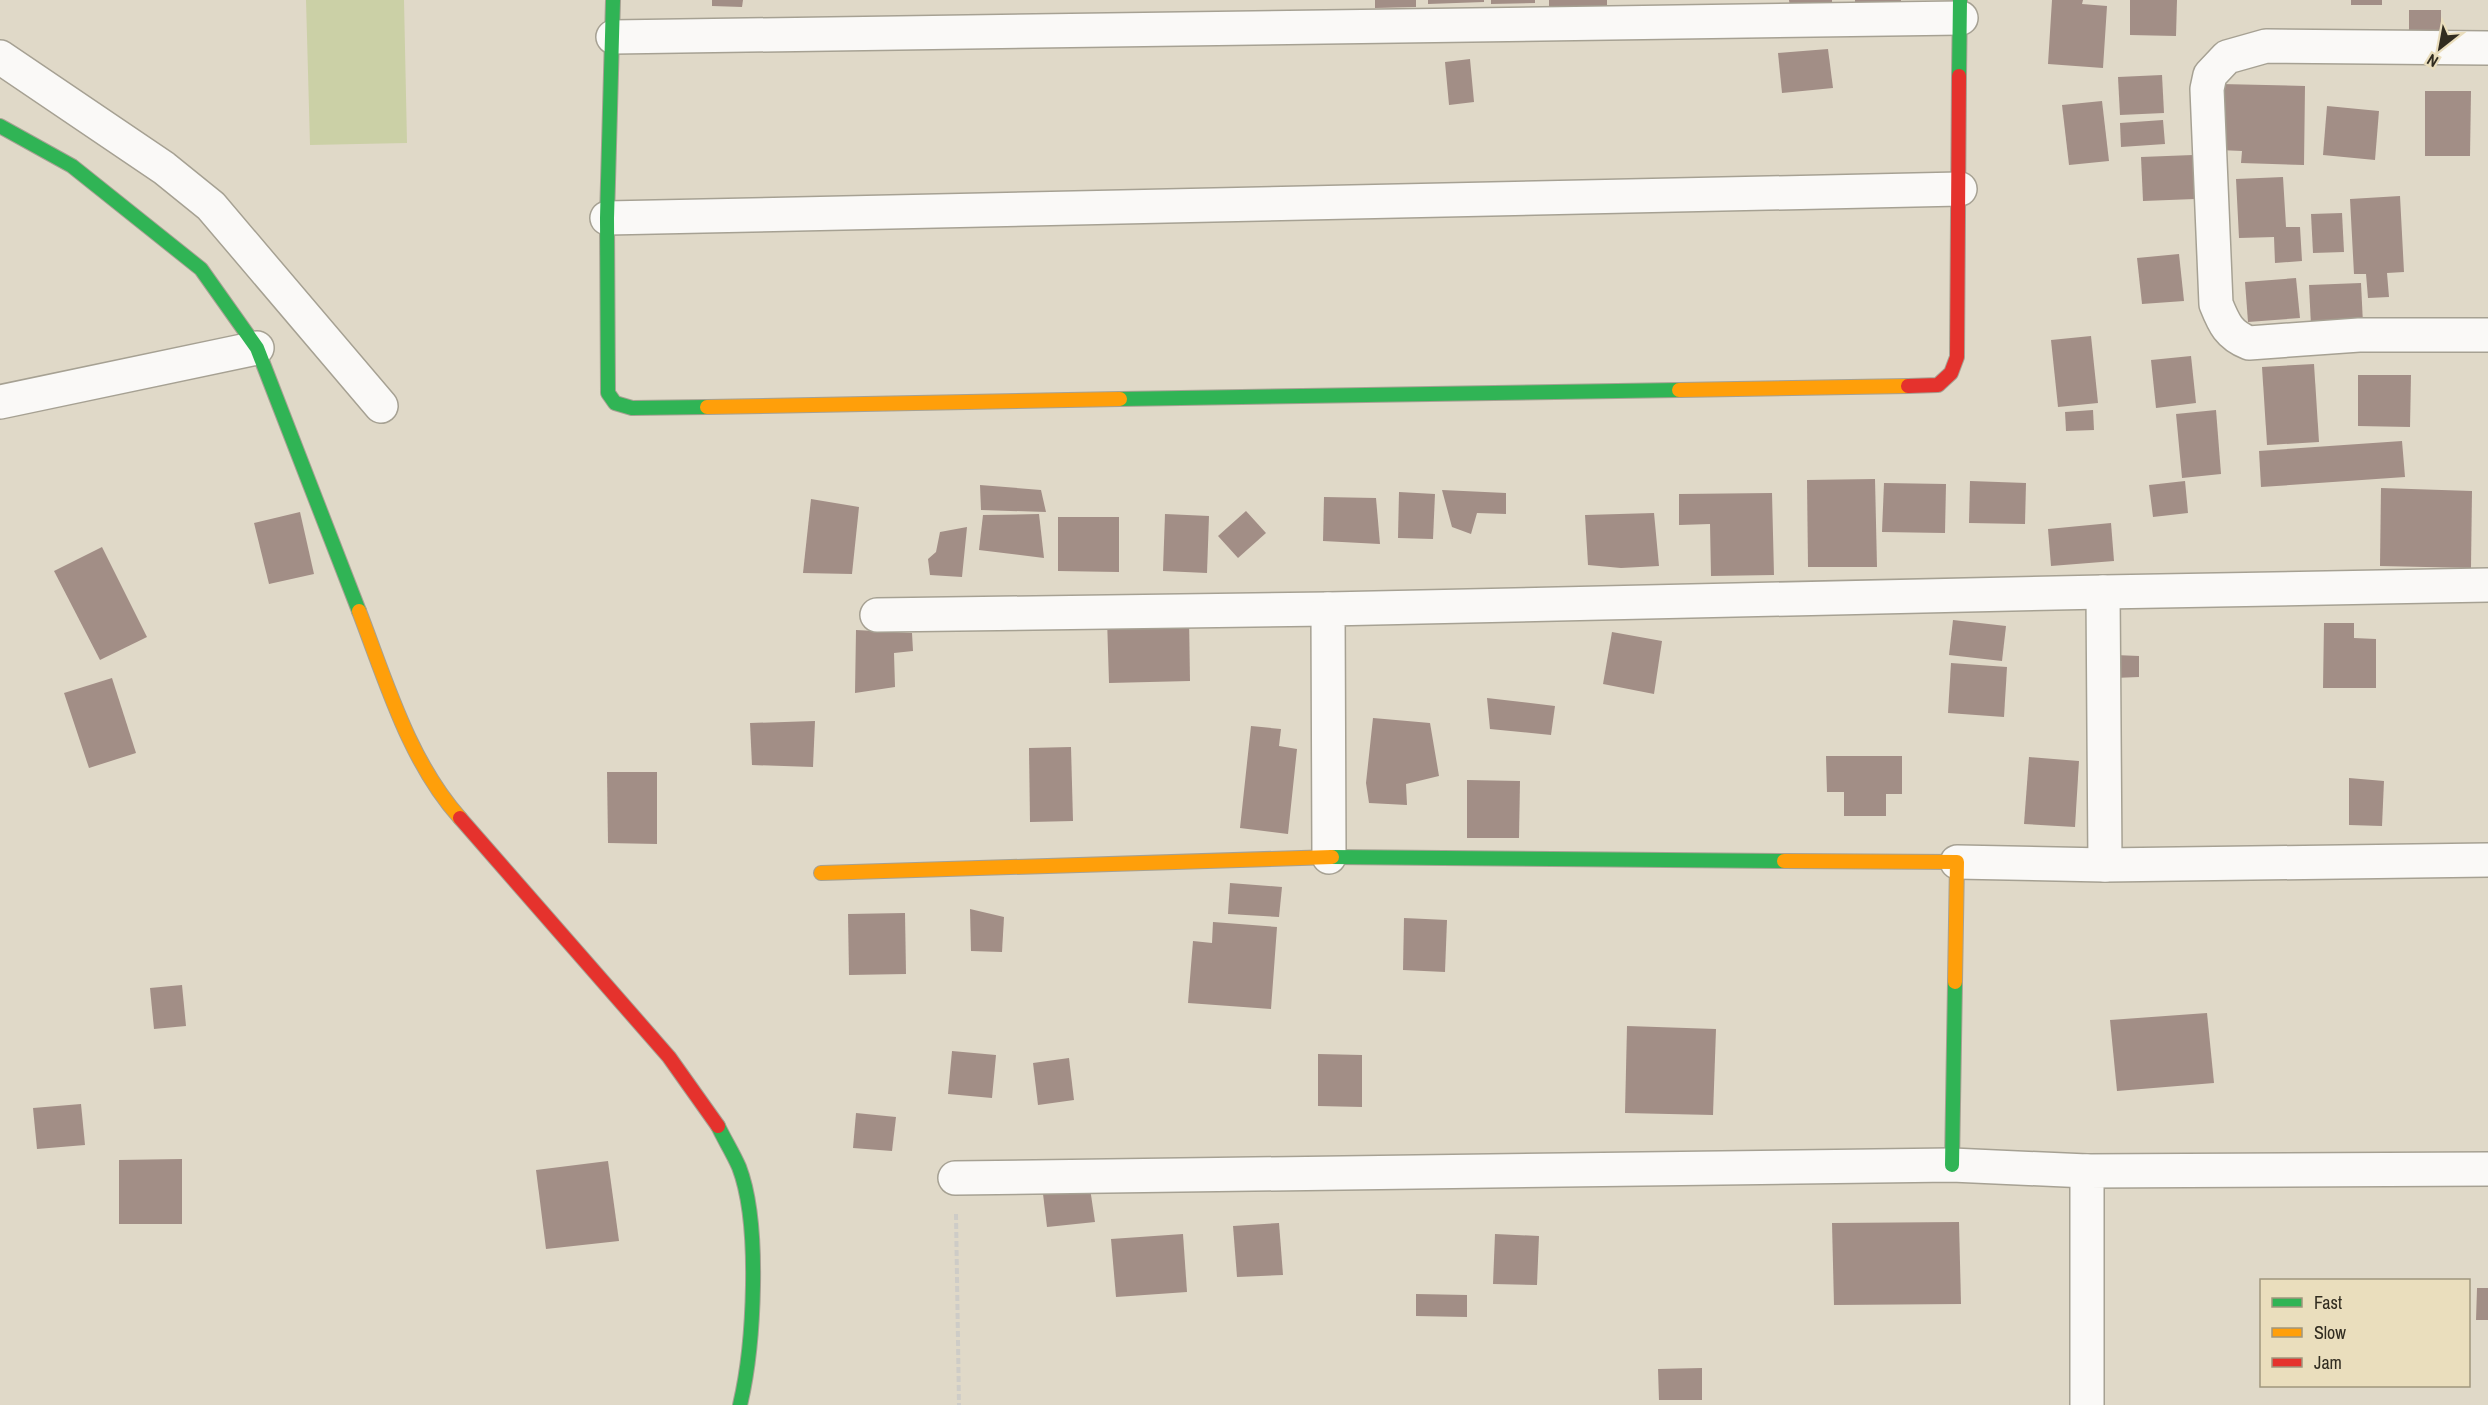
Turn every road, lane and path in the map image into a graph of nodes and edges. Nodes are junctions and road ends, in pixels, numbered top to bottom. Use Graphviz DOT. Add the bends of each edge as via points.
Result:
graph roads {
  1 [pos="613,0"];
  2 [pos="1960,9"];
  3 [pos="613,38"];
  4 [pos="2488,48"];
  5 [pos="0,57"];
  6 [pos="0,126"];
  7 [pos="1960,189"];
  8 [pos="607,218"];
  9 [pos="2488,335"];
  10 [pos="257,348"];
  11 [pos="0,402"];
  12 [pos="381,406"];
  13 [pos="2488,585"];
  14 [pos="2103,592"];
  15 [pos="1328,609"];
  16 [pos="877,615"];
  17 [pos="1329,857"];
  18 [pos="2488,860"];
  19 [pos="1957,862"];
  20 [pos="2105,865"];
  21 [pos="821,873"];
  22 [pos="1952,1165"];
  23 [pos="2488,1169"];
  24 [pos="2086,1171"];
  25 [pos="955,1178"];
  26 [pos="740,1405"];
  27 [pos="959,1405"];
  28 [pos="2087,1405"];
  1 -- 3 [label="street"];
  2 -- 3 [label="street"];
  2 -- 7 [label="street"];
  3 -- 8 [label="street"];
  4 -- 9 [label="street" via="2266,46 2227,57 2210,75 2206,89 2216,304 2225,327 2234,337 2249,343 2359,335"];
  5 -- 12 [label="street" via="164,168 211,207"];
  6 -- 10 [label="street" via="72,166 201,269"];
  7 -- 8 [label="street"];
  7 -- 8 [label="street" via="1957,357 1949,378 1938,385 632,408 615,403 608,393"];
  10 -- 11 [label="street"];
  10 -- 26 [label="street" via="398,712 447,805 669,1057 716,1123 739,1168 752,1227 749,1366"];
  13 -- 14 [label="street"];
  14 -- 15 [label="street"];
  14 -- 20 [label="street"];
  15 -- 16 [label="street"];
  15 -- 17 [label="street"];
  17 -- 19 [label="street"];
  17 -- 21 [label="street"];
  18 -- 20 [label="street"];
  19 -- 20 [label="street"];
  19 -- 22 [label="street"];
  22 -- 24 [label="street"];
  22 -- 25 [label="street"];
  23 -- 24 [label="street"];
  24 -- 28 [label="street"];
  25 -- 27 [label="path"];
}
